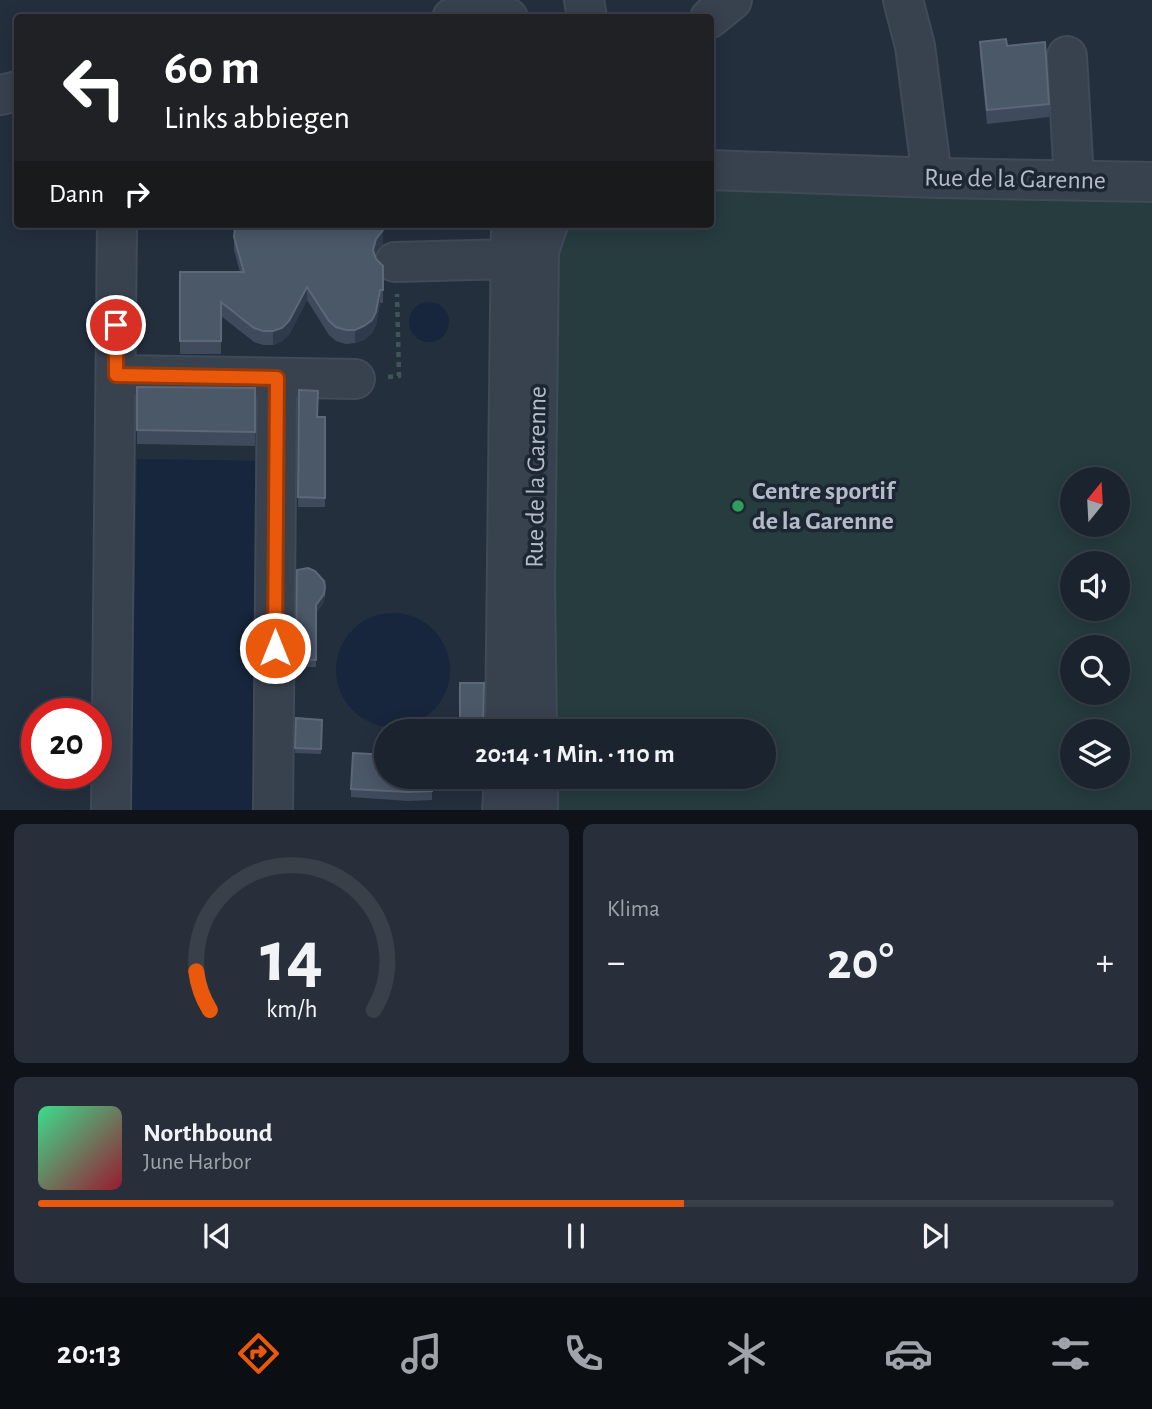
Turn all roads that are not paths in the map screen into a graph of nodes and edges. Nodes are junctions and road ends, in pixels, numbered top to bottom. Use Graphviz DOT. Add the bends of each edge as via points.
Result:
graph roads {
  1 [pos="732,0"];
  2 [pos="903,0"];
  3 [pos="714,15"];
  4 [pos="1067,56"];
  5 [pos="714,170"];
  6 [pos="932,177"];
  7 [pos="1074,180"];
  8 [pos="1152,182"];
  9 [pos="117,228"];
  10 [pos="547,228"];
  11 [pos="511,241"];
  12 [pos="395,262"];
  13 [pos="116,375"];
  14 [pos="277,378"];
  15 [pos="355,379"];
  16 [pos="505,719"];
  17 [pos="537,719"];
  18 [pos="503,789"];
  19 [pos="538,789"];
  20 [pos="111,810"];
  21 [pos="273,810"];
  22 [pos="502,810"];
  23 [pos="538,810"];
  1 -- 3 [label="street"];
  2 -- 6 [label="street" via="915,46"];
  4 -- 7 [label="street"];
  5 -- 6 [label="street, Rue de la Garenne"];
  6 -- 7 [label="street, Rue de la Garenne"];
  7 -- 8 [label="street, Rue de la Garenne"];
  9 -- 13 [label="street"];
  10 -- 17 [label="street, Rue de la Garenne" via="539,251"];
  11 -- 12 [label="street"];
  11 -- 16 [label="street"];
  13 -- 14 [label="street"];
  13 -- 20 [label="street"];
  14 -- 15 [label="street"];
  14 -- 21 [label="street"];
  18 -- 22 [label="street"];
  19 -- 23 [label="street"];
}
